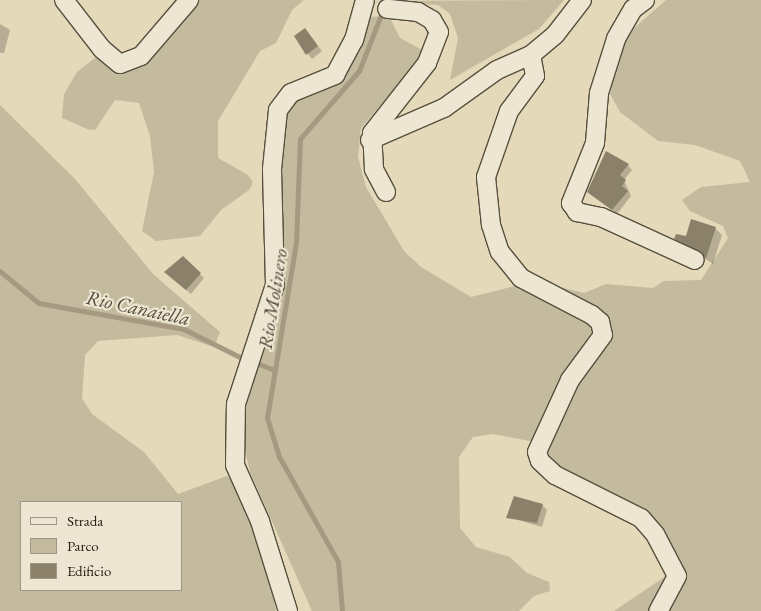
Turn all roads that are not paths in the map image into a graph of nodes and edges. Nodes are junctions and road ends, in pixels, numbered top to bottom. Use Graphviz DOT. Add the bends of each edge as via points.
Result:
graph roads {
  1 [pos="64,0"];
  2 [pos="189,0"];
  3 [pos="365,0"];
  4 [pos="582,0"];
  5 [pos="645,0"];
  6 [pos="386,9"];
  7 [pos="531,55"];
  8 [pos="370,140"];
  9 [pos="386,192"];
  10 [pos="694,260"];
  11 [pos="288,611"];
  12 [pos="658,611"];
  1 -- 2 [label="street" via="112,60 127,64 141,56"];
  3 -- 11 [label="street" via="354,40 335,75 291,93 278,110 272,169 274,285 236,404 232,450"];
  4 -- 7 [label="street" via="555,35"];
  5 -- 10 [label="street" via="633,9 616,39 599,93 595,143 570,203 578,212 608,220"];
  6 -- 8 [label="street" via="418,12 432,20 438,32 427,62 375,123"];
  7 -- 8 [label="street" via="497,70 444,108"];
  7 -- 12 [label="street" via="535,76 509,111 486,177 491,225 500,252 521,278 592,315 600,322 603,335 570,380 537,452 540,461 555,475 641,518 655,534 677,576"];
  8 -- 9 [label="street" via="374,170"];
}
